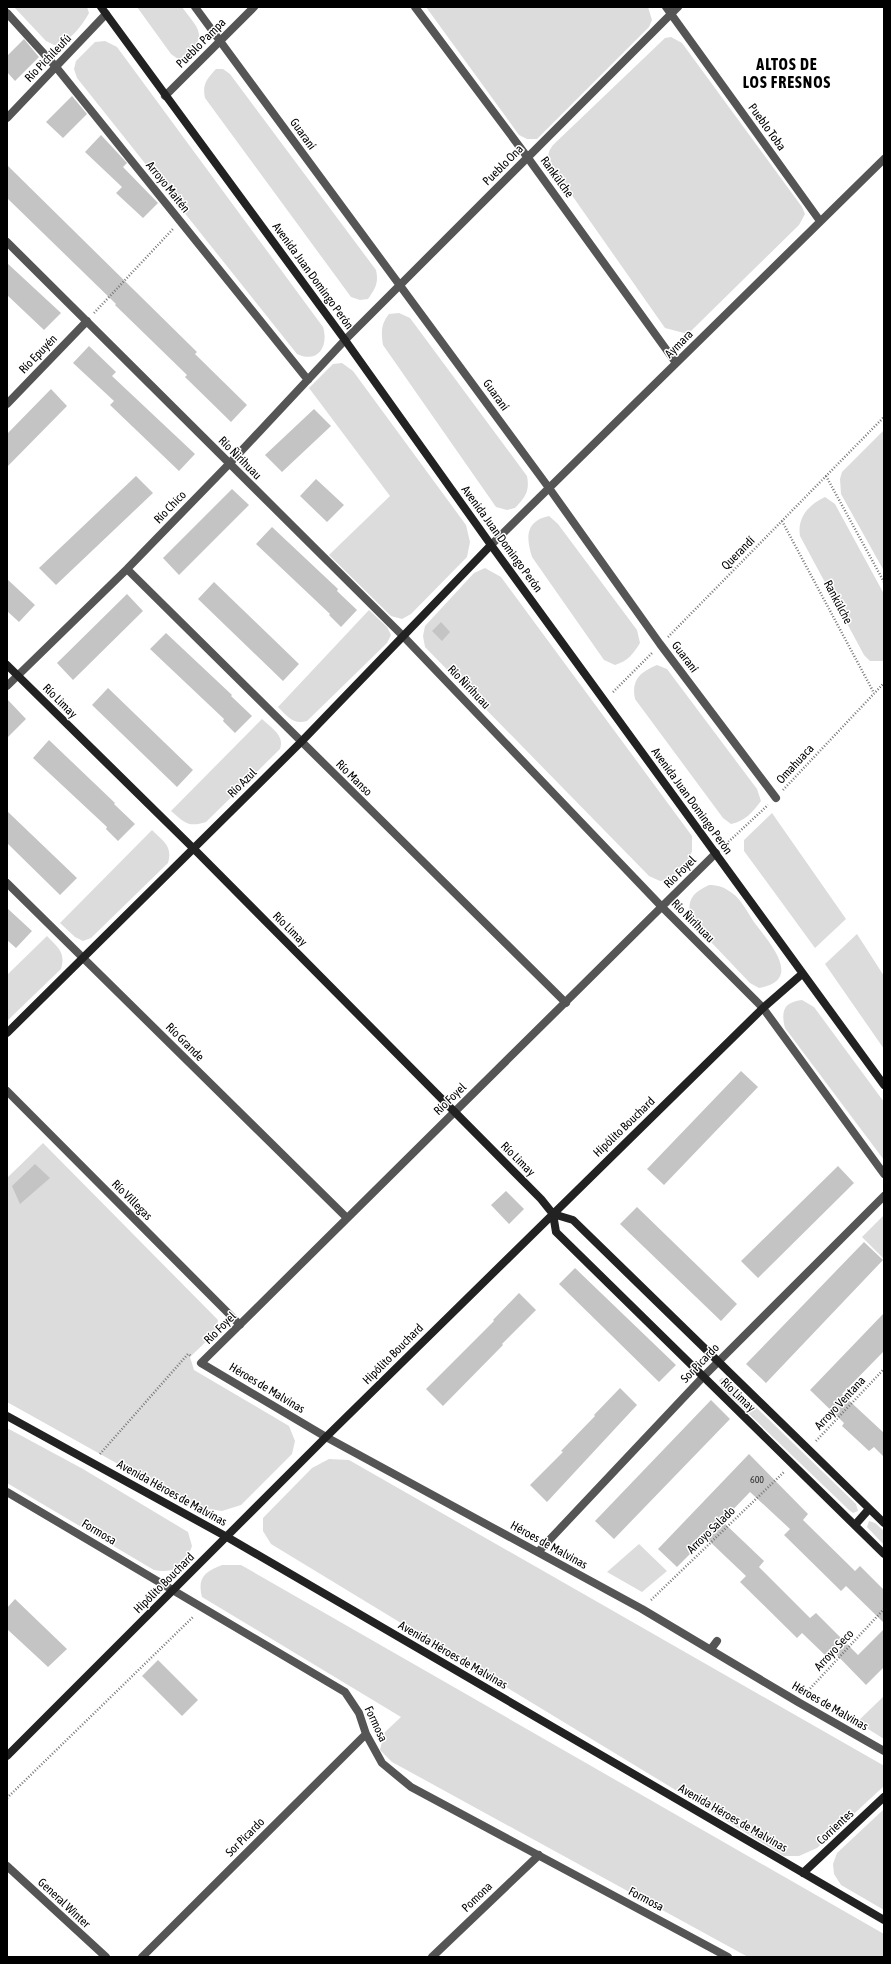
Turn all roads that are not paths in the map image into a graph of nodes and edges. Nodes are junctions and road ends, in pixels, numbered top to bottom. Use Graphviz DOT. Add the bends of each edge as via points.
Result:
graph roads {
  1 [pos="195,7"];
  2 [pos="254,7"];
  3 [pos="415,7"];
  4 [pos="678,7"];
  5 [pos="103,10"];
  6 [pos="669,10"];
  7 [pos="7,13"];
  8 [pos="220,41"];
  9 [pos="56,67"];
  10 [pos="165,96"];
  11 [pos="7,118"];
  12 [pos="528,158"];
  13 [pos="884,159"];
  14 [pos="820,221"];
  15 [pos="7,242"];
  16 [pos="400,285"];
  17 [pos="87,321"];
  18 [pos="345,340"];
  19 [pos="676,363"];
  20 [pos="308,380"];
  21 [pos="7,404"];
  22 [pos="229,464"];
  23 [pos="549,488"];
  24 [pos="491,545"];
  25 [pos="127,569"];
  26 [pos="403,636"];
  27 [pos="7,665"];
  28 [pos="18,675"];
  29 [pos="7,686"];
  30 [pos="300,742"];
  31 [pos="776,798"];
  32 [pos="193,848"];
  33 [pos="716,853"];
  34 [pos="7,883"];
  35 [pos="662,907"];
  36 [pos="84,959"];
  37 [pos="802,974"];
  38 [pos="566,1003"];
  39 [pos="763,1008"];
  40 [pos="7,1034"];
  41 [pos="884,1085"];
  42 [pos="7,1091"];
  43 [pos="454,1112"];
  44 [pos="884,1174"];
  45 [pos="884,1196"];
  46 [pos="553,1214"];
  47 [pos="347,1218"];
  48 [pos="240,1325"];
  49 [pos="202,1363"];
  50 [pos="718,1363"];
  51 [pos="703,1377"];
  52 [pos="7,1416"];
  53 [pos="326,1437"];
  54 [pos="7,1492"];
  55 [pos="870,1509"];
  56 [pos="884,1523"];
  57 [pos="854,1525"];
  58 [pos="227,1537"];
  59 [pos="538,1552"];
  60 [pos="884,1554"];
  61 [pos="174,1590"];
  62 [pos="717,1641"];
  63 [pos="711,1649"];
  64 [pos="366,1734"];
  65 [pos="884,1751"];
  66 [pos="7,1756"];
  67 [pos="884,1798"];
  68 [pos="539,1855"];
  69 [pos="7,1866"];
  70 [pos="804,1874"];
  71 [pos="884,1920"];
  72 [pos="724,1956"];
  73 [pos="106,1957"];
  74 [pos="142,1957"];
  75 [pos="432,1957"];
  1 -- 8 [label="street, Guaraní"];
  2 -- 8 [label="street, Pueblo Pampa"];
  3 -- 12 [label="street, Rankülche"];
  4 -- 6 [label="street, Pueblo Ona"];
  5 -- 9 [label="street, Río Pichileufú"];
  5 -- 10 [label="street, Avenida Juan Domingo Perón"];
  6 -- 12 [label="street, Pueblo Ona"];
  6 -- 14 [label="street, Pueblo Toba"];
  7 -- 9 [label="street, Arroyo Maitén"];
  8 -- 10 [label="street, Pueblo Pampa"];
  8 -- 16 [label="street, Guaraní"];
  9 -- 11 [label="street, Río Pichileufú"];
  9 -- 20 [label="street, Arroyo Maitén"];
  10 -- 18 [label="street, Avenida Juan Domingo Perón"];
  12 -- 16 [label="street, Pueblo Ona"];
  12 -- 19 [label="street, Rankülche"];
  13 -- 14 [label="street, Aymara"];
  14 -- 19 [label="street, Aymara"];
  15 -- 17 [label="street, Río Ñirihuau"];
  16 -- 18 [label="street, Pueblo Ona"];
  16 -- 23 [label="street, Guaraní"];
  17 -- 21 [label="street, Río Epuyén"];
  17 -- 22 [label="street, Río Ñirihuau"];
  18 -- 20 [label="street, Río Chico"];
  18 -- 24 [label="street, Avenida Juan Domingo Perón"];
  19 -- 23 [label="street, Aymara"];
  20 -- 22 [label="street, Río Chico"];
  22 -- 25 [label="street, Río Chico"];
  22 -- 26 [label="street, Río Ñirihuau"];
  23 -- 24 [label="street, Aymara"];
  23 -- 31 [label="street, Guaraní" via="660,644"];
  24 -- 26 [label="street, Río Azul"];
  24 -- 33 [label="street, Avenida Juan Domingo Perón"];
  25 -- 28 [label="street, Río Chico"];
  25 -- 30 [label="street, Río Manso"];
  26 -- 30 [label="street, Río Azul"];
  26 -- 35 [label="street, Río Ñirihuau"];
  27 -- 28 [label="street, Río Limay"];
  28 -- 29 [label="street, Río Chico"];
  28 -- 32 [label="street, Río Limay"];
  30 -- 32 [label="street, Río Azul"];
  30 -- 38 [label="street, Río Manso"];
  32 -- 36 [label="street, Río Azul"];
  32 -- 43 [label="street, Río Limay"];
  33 -- 35 [label="street, Río Foyel"];
  33 -- 37 [label="street, Avenida Juan Domingo Perón"];
  34 -- 36 [label="street, Río Grande"];
  35 -- 38 [label="street, Río Foyel"];
  35 -- 39 [label="street, Río Ñirihuau"];
  36 -- 40 [label="street, Río Azul"];
  36 -- 47 [label="street, Río Grande"];
  37 -- 39 [label="street, Hipólito Bouchard"];
  37 -- 41 [label="street, Avenida Juan Domingo Perón"];
  38 -- 43 [label="street, Río Foyel"];
  39 -- 44 [label="street, Río Ñirihuau"];
  39 -- 46 [label="street, Hipólito Bouchard"];
  42 -- 48 [label="street, Río Villegas"];
  43 -- 46 [label="street, Río Limay"];
  43 -- 47 [label="street, Río Foyel"];
  45 -- 50 [label="street, Sor Picardo"];
  46 -- 50 [label="street, Río Limay" via="573,1220"];
  46 -- 51 [label="street, Río Limay" via="556,1232"];
  46 -- 53 [label="street, Hipólito Bouchard"];
  47 -- 48 [label="street, Río Foyel"];
  48 -- 49 [label="street, Río Foyel"];
  49 -- 53 [label="street, Héroes de Malvinas"];
  50 -- 51 [label="street, Sor Picardo"];
  50 -- 55 [label="street, Río Limay"];
  51 -- 57 [label="street, Río Limay"];
  51 -- 59 [label="street, Sor Picardo"];
  52 -- 58 [label="street, Avenida Héroes de Malvinas"];
  53 -- 58 [label="street, Hipólito Bouchard"];
  53 -- 59 [label="street, Héroes de Malvinas"];
  54 -- 61 [label="street, Formosa"];
  55 -- 56 [label="street, Río Limay"];
  55 -- 57 [label="street"];
  57 -- 60 [label="street, Río Limay"];
  58 -- 61 [label="street, Hipólito Bouchard"];
  58 -- 70 [label="street, Avenida Héroes de Malvinas"];
  59 -- 63 [label="street, Héroes de Malvinas"];
  61 -- 64 [label="street, Formosa" via="345,1692 359,1713"];
  61 -- 66 [label="street, Hipólito Bouchard"];
  62 -- 63 [label="street"];
  63 -- 65 [label="street, Héroes de Malvinas"];
  64 -- 68 [label="street, Formosa" via="382,1764 411,1787"];
  64 -- 74 [label="street, Sor Picardo"];
  67 -- 70 [label="street, Corrientes"];
  68 -- 72 [label="street, Formosa"];
  68 -- 75 [label="street, Pomona"];
  69 -- 73 [label="street, General Winter"];
  70 -- 71 [label="street, Avenida Héroes de Malvinas"];
}
